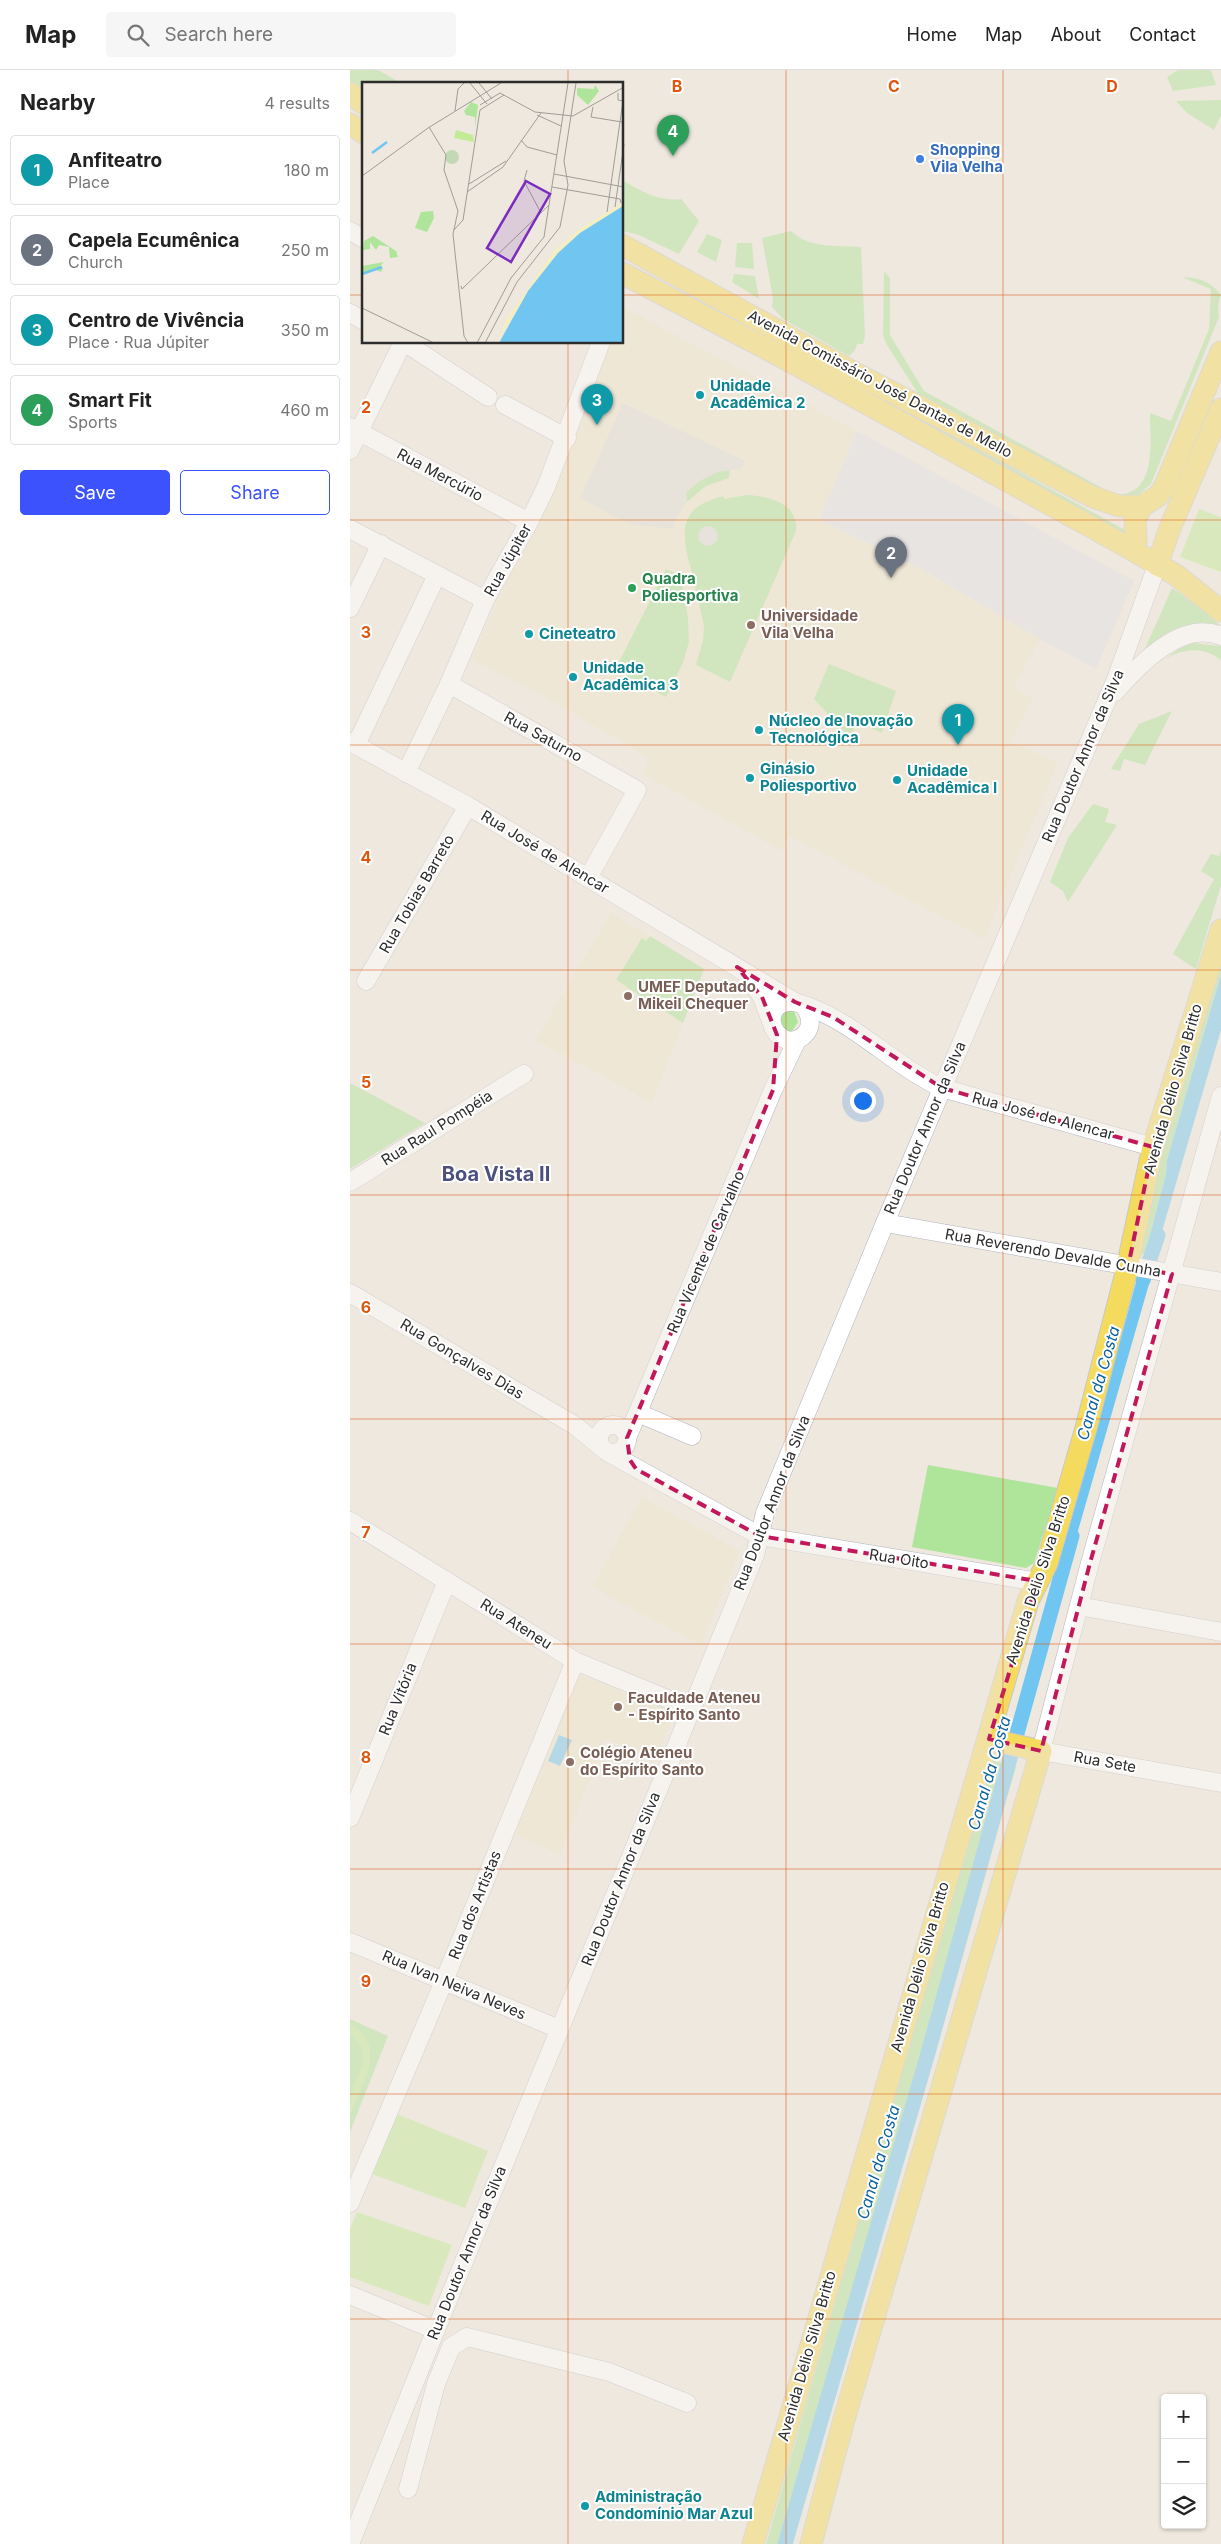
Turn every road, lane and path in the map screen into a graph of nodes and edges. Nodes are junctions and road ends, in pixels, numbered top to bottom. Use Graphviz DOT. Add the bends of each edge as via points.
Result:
graph roads {
  1 [pos="350,93"];
  2 [pos="362,102"];
  3 [pos="350,124"];
  4 [pos="362,132"];
  5 [pos="350,231"];
  6 [pos="362,238"];
  7 [pos="624,246"];
  8 [pos="625,280"];
  9 [pos="350,313"];
  10 [pos="362,320"];
  11 [pos="402,344"];
  12 [pos="406,344"];
  13 [pos="600,344"];
  14 [pos="1221,352"];
  15 [pos="774,353"];
  16 [pos="853,372"];
  17 [pos="488,397"];
  18 [pos="505,405"];
  19 [pos="1221,409"];
  20 [pos="355,430"];
  21 [pos="567,438"];
  22 [pos="350,450"];
  23 [pos="1142,506"];
  24 [pos="530,522"];
  25 [pos="350,529"];
  26 [pos="1169,531"];
  27 [pos="1113,539"];
  28 [pos="1136,542"];
  29 [pos="381,544"];
  30 [pos="1157,565"];
  31 [pos="437,575"];
  32 [pos="485,600"];
  33 [pos="350,608"];
  34 [pos="1221,611"];
  35 [pos="1221,636"];
  36 [pos="449,684"];
  37 [pos="1108,699"];
  38 [pos="353,744"];
  39 [pos="406,773"];
  40 [pos="468,806"];
  41 [pos="588,878"];
  42 [pos="1221,930"];
  43 [pos="737,967"];
  44 [pos="366,981"];
  45 [pos="799,1004"];
  46 [pos="774,1028"];
  47 [pos="858,1033"];
  48 [pos="803,1035"];
  49 [pos="524,1074"];
  50 [pos="942,1088"];
  51 [pos="773,1090"];
  52 [pos="1221,1096"];
  53 [pos="1153,1147"];
  54 [pos="350,1182"];
  55 [pos="885,1223"];
  56 [pos="1132,1268"];
  57 [pos="1165,1273"];
  58 [pos="1221,1282"];
  59 [pos="350,1293"];
  60 [pos="637,1414"];
  61 [pos="574,1425"];
  62 [pos="619,1434"];
  63 [pos="692,1436"];
  64 [pos="605,1450"];
  65 [pos="636,1469"];
  66 [pos="350,1521"];
  67 [pos="760,1536"];
  68 [pos="447,1581"];
  69 [pos="1038,1582"];
  70 [pos="1078,1606"];
  71 [pos="1221,1632"];
  72 [pos="575,1661"];
  73 [pos="692,1708"];
  74 [pos="996,1741"];
  75 [pos="1033,1750"];
  76 [pos="1221,1783"];
  77 [pos="350,1818"];
  78 [pos="350,1942"];
  79 [pos="444,1981"];
  80 [pos="559,2029"];
  81 [pos="350,2203"];
  82 [pos="350,2295"];
  83 [pos="435,2330"];
  84 [pos="687,2403"];
  85 [pos="408,2489"];
  86 [pos="353,2531"];
  87 [pos="753,2544"];
  88 [pos="810,2544"];
  1 -- 2 [label="main road"];
  3 -- 4 [label="main road"];
  5 -- 6 [label="street"];
  7 -- 16 [label="main road, Avenida Comissário José Dantas de Mello"];
  8 -- 15 [label="main road, Avenida Comissário José Dantas de Mello"];
  9 -- 10 [label="street"];
  11 -- 20 [label="street"];
  12 -- 17 [label="street"];
  13 -- 21 [label="street, Rua Júpiter"];
  14 -- 23 [label="main road" via="1164,488"];
  15 -- 16 [label="street" via="801,358 843,378"];
  15 -- 27 [label="main road, Avenida Comissário José Dantas de Mello"];
  16 -- 23 [label="main road, Avenida Comissário José Dantas de Mello" via="1093,497 1119,506"];
  18 -- 21 [label="street"];
  19 -- 26 [label="main road, Rua Doutor Annor da Silva"];
  20 -- 22 [label="street"];
  20 -- 24 [label="street, Rua Mercúrio"];
  21 -- 24 [label="street, Rua Júpiter"];
  23 -- 26 [label="main road" via="1156,512"];
  23 -- 28 [label="main road" via="1135,519"];
  24 -- 32 [label="street, Rua Júpiter"];
  25 -- 29 [label="street"];
  26 -- 28 [label="main road" via="1153,540"];
  26 -- 30 [label="main road, Rua Doutor Annor da Silva"];
  27 -- 28 [label="main road"];
  27 -- 30 [label="main road, Avenida Comissário José Dantas de Mello"];
  29 -- 31 [label="street"];
  29 -- 33 [label="street"];
  30 -- 34 [label="main road, Avenida Comissário José Dantas de Mello" via="1195,588"];
  30 -- 37 [label="street, Rua Doutor Annor da Silva"];
  31 -- 32 [label="street"];
  31 -- 38 [label="street"];
  32 -- 36 [label="street, Rua Júpiter"];
  35 -- 37 [label="street" via="1199,633 1170,642 1148,657"];
  36 -- 39 [label="street, Rua Júpiter"];
  36 -- 41 [label="street, Rua Saturno" via="637,790"];
  37 -- 50 [label="street, Rua Doutor Annor da Silva"];
  38 -- 39 [label="street, Rua José de Alencar"];
  39 -- 40 [label="street, Rua José de Alencar"];
  40 -- 41 [label="street, Rua José de Alencar"];
  40 -- 44 [label="street, Rua Tobias Barreto"];
  41 -- 43 [label="street, Rua José de Alencar"];
  42 -- 53 [label="main road, Avenida Délio Silva Britto"];
  43 -- 45 [label="street, Rua José de Alencar"];
  43 -- 46 [label="street, Rua José de Alencar" via="756,987"];
  45 -- 46 [label="street" via="786,1002 778,1006 773,1013"];
  45 -- 47 [label="street, Rua José de Alencar" via="834,1017"];
  45 -- 48 [label="street" via="809,1012 811,1021"];
  46 -- 48 [label="street" via="783,1040"];
  46 -- 51 [label="street, Rua Vicente de Carvalho"];
  47 -- 48 [label="street, Rua José de Alencar" via="827,1027"];
  47 -- 50 [label="street, Rua José de Alencar"];
  48 -- 51 [label="street, Rua Vicente de Carvalho"];
  49 -- 54 [label="street, Rua Raul Pompéia"];
  50 -- 53 [label="street, Rua José de Alencar"];
  50 -- 55 [label="street, Rua Doutor Annor da Silva"];
  51 -- 60 [label="street, Rua Vicente de Carvalho"];
  52 -- 57 [label="street"];
  53 -- 56 [label="main road, Avenida Délio Silva Britto"];
  55 -- 56 [label="street, Rua Reverendo Devalde Cunha"];
  55 -- 67 [label="street, Rua Doutor Annor da Silva" via="765,1513"];
  56 -- 57 [label="street, Rua Reverendo Devalde Cunha"];
  56 -- 69 [label="main road, Avenida Délio Silva Britto" via="1047,1563"];
  57 -- 58 [label="street, Rua Reverendo Devalde Cunha"];
  57 -- 70 [label="street"];
  59 -- 61 [label="street, Rua Gonçalves Dias"];
  60 -- 62 [label="street, Rua Vicente de Carvalho"];
  60 -- 63 [label="street"];
  61 -- 62 [label="street, Rua Gonçalves Dias"];
  61 -- 64 [label="street, Rua Gonçalves Dias"];
  62 -- 64 [label="street" via="620,1452"];
  62 -- 64 [label="street, Rua Vicente de Carvalho" via="599,1436"];
  62 -- 65 [label="street"];
  64 -- 65 [label="street, Rua Gonçalves Dias"];
  65 -- 67 [label="street, Rua Gonçalves Dias"];
  66 -- 68 [label="street, Rua Ateneu"];
  67 -- 69 [label="street, Rua Oito"];
  67 -- 73 [label="street, Rua Doutor Annor da Silva"];
  68 -- 72 [label="street, Rua Ateneu"];
  68 -- 77 [label="street, Rua Vitória"];
  69 -- 74 [label="main road, Avenida Délio Silva Britto" via="1028,1601"];
  70 -- 71 [label="street"];
  70 -- 75 [label="street"];
  72 -- 73 [label="street, Rua Ateneu"];
  72 -- 79 [label="street, Rua dos Artistas"];
  73 -- 80 [label="street, Rua Doutor Annor da Silva"];
  74 -- 75 [label="main road, Rua Sete"];
  74 -- 87 [label="main road, Avenida Délio Silva Britto" via="980,1760"];
  75 -- 76 [label="street, Rua Sete"];
  75 -- 88 [label="main road"];
  78 -- 79 [label="street, Rua Ivan Neiva Neves"];
  79 -- 80 [label="street, Rua Ivan Neiva Neves"];
  79 -- 81 [label="street, Rua dos Artistas"];
  80 -- 83 [label="street, Rua Doutor Annor da Silva"];
  82 -- 83 [label="street"];
  83 -- 86 [label="street, Rua Doutor Annor da Silva"];
  84 -- 85 [label="street" via="608,2372 467,2337 451,2347 436,2384"];
}
